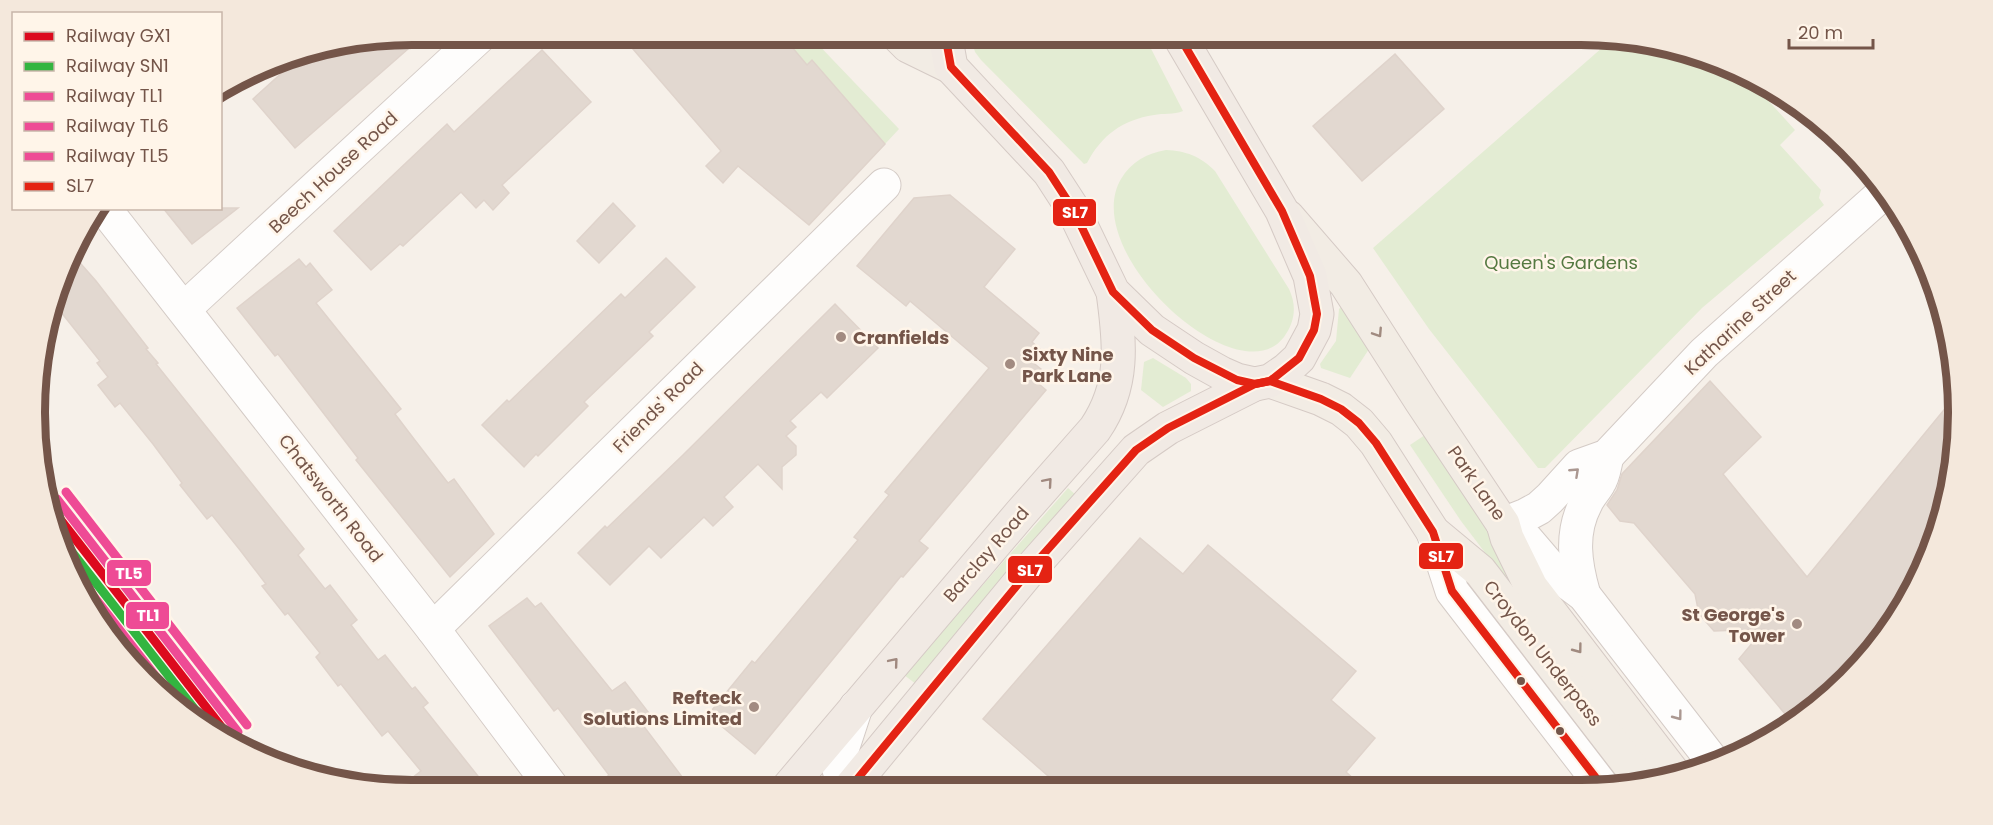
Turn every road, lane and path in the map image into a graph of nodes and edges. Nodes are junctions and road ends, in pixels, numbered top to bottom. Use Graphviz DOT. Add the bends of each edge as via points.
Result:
graph roads {
  1 [pos="470,45"];
  2 [pos="907,45"];
  3 [pos="947,45"];
  4 [pos="1184,45"];
  5 [pos="951,67"];
  6 [pos="884,185"];
  7 [pos="1878,197"];
  8 [pos="106,210"];
  9 [pos="1282,211"];
  10 [pos="1113,292"];
  11 [pos="184,309"];
  12 [pos="1263,382"];
  13 [pos="1607,456"];
  14 [pos="1503,524"];
  15 [pos="1433,532"];
  16 [pos="1584,595"];
  17 [pos="433,629"];
  18 [pos="856,707"];
  19 [pos="1709,756"];
  20 [pos="1670,768"];
  21 [pos="1638,775"];
  22 [pos="1597,779"];
  23 [pos="546,780"];
  24 [pos="795,780"];
  25 [pos="842,780"];
  26 [pos="851,780"];
  1 -- 11 [label="street, Beech House Road"];
  2 -- 5 [label="main road"];
  3 -- 5 [label="highway"];
  4 -- 9 [label="highway"];
  5 -- 10 [label="highway" via="1062,190"];
  6 -- 17 [label="street, Friends' Road"];
  7 -- 13 [label="street, Katharine Street" via="1704,353"];
  8 -- 11 [label="street, Chatsworth Road"];
  9 -- 12 [label="highway" via="1310,276 1317,314 1314,330 1299,358"];
  9 -- 14 [label="main road, Park Lane, one-way" via="1346,284"];
  10 -- 12 [label="highway" via="1177,348 1237,380"];
  18 -- 10 [label="highway, Barclay Road, one-way" via="1104,416 1118,377"];
  11 -- 17 [label="street, Chatsworth Road"];
  12 -- 15 [label="main road" via="1321,399 1359,423"];
  12 -- 26 [label="highway" via="1168,428 1136,450"];
  14 -- 13 [label="street, Katharine Street, one-way" via="1539,508 1579,466"];
  13 -- 16 [label="street, Katharine Street" via="1600,483 1582,510 1574,539"];
  14 -- 16 [label="street, Park Lane" via="1526,538 1556,574"];
  14 -- 20 [label="main road, Croydon Underpass, one-way" via="1531,587"];
  15 -- 21 [label="main road, Croydon Underpass" via="1480,571"];
  15 -- 22 [label="street" via="1452,591"];
  16 -- 19 [label="street, Park Lane, one-way"];
  17 -- 23 [label="street, Chatsworth Road"];
  18 -- 24 [label="highway, Barclay Road"];
  18 -- 25 [label="street" via="838,762"];
}
